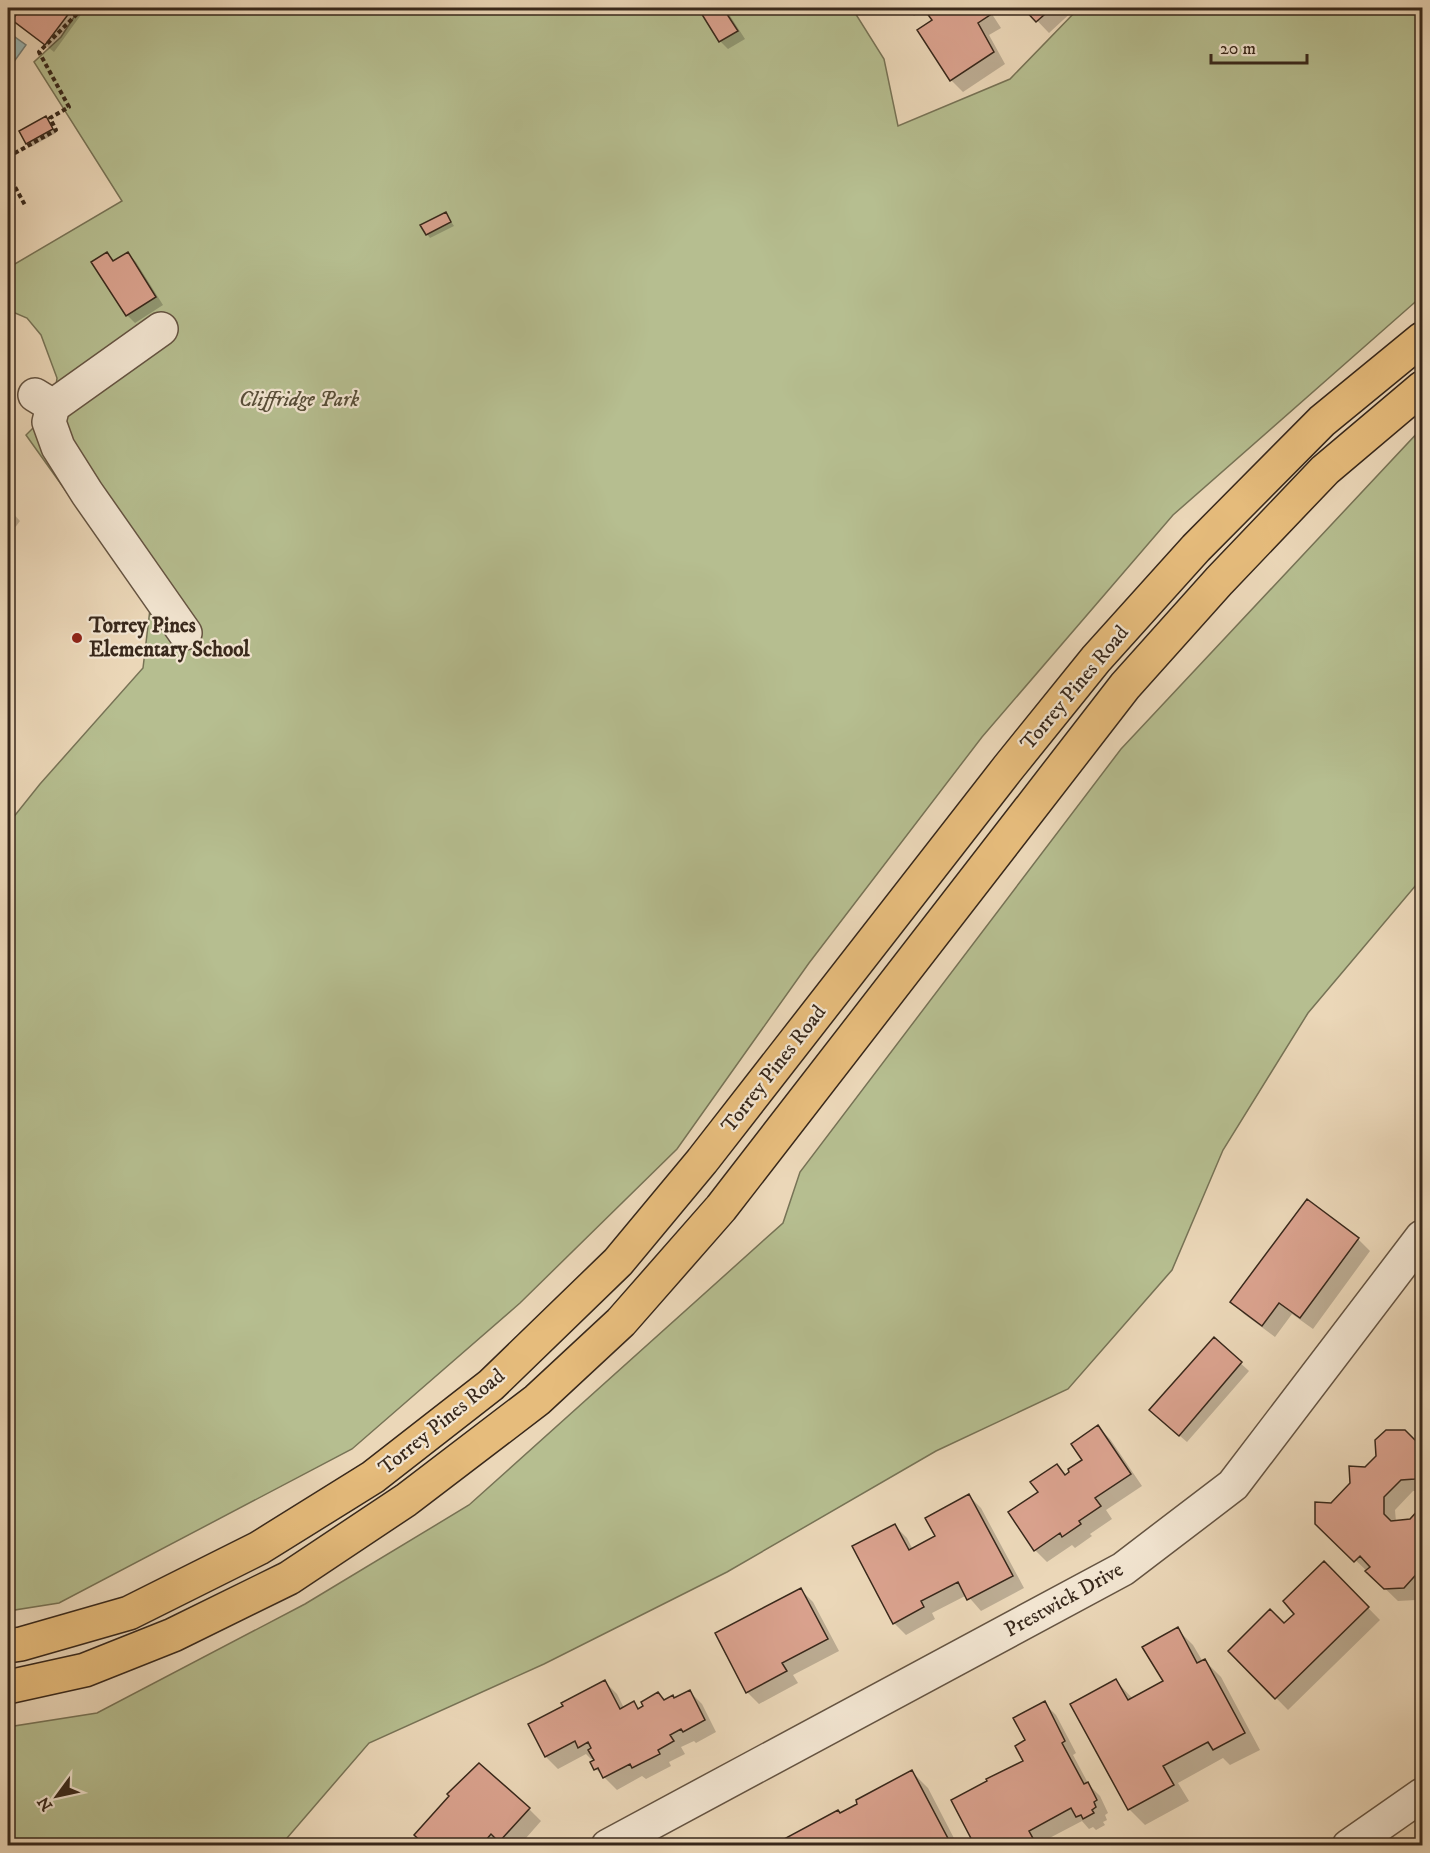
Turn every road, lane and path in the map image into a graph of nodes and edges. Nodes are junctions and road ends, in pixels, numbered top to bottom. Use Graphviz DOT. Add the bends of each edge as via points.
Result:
graph roads {
  1 [pos="83,8"];
  2 [pos="8,157"];
  3 [pos="8,174"];
  4 [pos="13,184"];
  5 [pos="8,187"];
  6 [pos="26,207"];
  7 [pos="161,329"];
  8 [pos="1422,339"];
  9 [pos="1422,388"];
  10 [pos="185,633"];
  11 [pos="1422,1237"];
  12 [pos="8,1646"];
  13 [pos="8,1687"];
  14 [pos="1422,1795"];
  15 [pos="608,1845"];
  16 [pos="1349,1845"];
  1 -- 2 [label="path" via="39,52 69,107 50,118 56,130"];
  3 -- 4 [label="path"];
  4 -- 5 [label="path"];
  4 -- 6 [label="path"];
  7 -- 10 [label="street" via="44,401 58,447"];
  8 -- 12 [label="main road, Torrey Pines Road" via="1322,421 1196,548 1096,659 702,1161 618,1262 491,1385 373,1477 259,1548 129,1613"];
  9 -- 13 [label="main road, Torrey Pines Road" via="1325,470 1125,686 721,1208 621,1322 537,1400 406,1500 289,1578 173,1635 85,1670"];
  11 -- 15 [label="street, Prestwick Drive" via="1233,1485 1123,1569"];
  14 -- 16 [label="street"];
}
